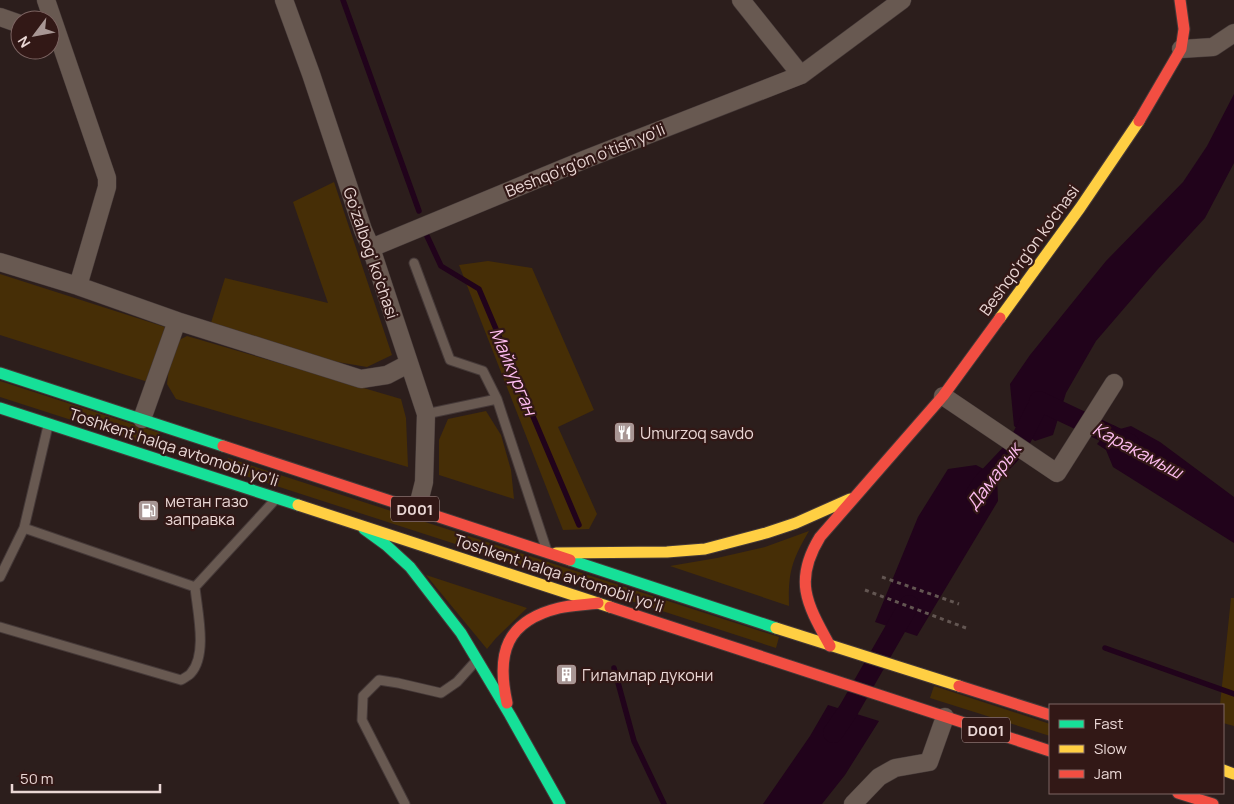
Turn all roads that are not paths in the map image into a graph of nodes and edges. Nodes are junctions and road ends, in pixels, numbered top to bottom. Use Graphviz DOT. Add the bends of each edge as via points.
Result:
graph roads {
  1 [pos="284,0"];
  2 [pos="742,0"];
  3 [pos="902,0"];
  4 [pos="1180,0"];
  5 [pos="1234,33"];
  6 [pos="1181,49"];
  7 [pos="60,51"];
  8 [pos="801,75"];
  9 [pos="371,248"];
  10 [pos="0,262"];
  11 [pos="414,262"];
  12 [pos="78,286"];
  13 [pos="177,321"];
  14 [pos="408,364"];
  15 [pos="0,373"];
  16 [pos="1114,383"];
  17 [pos="943,396"];
  18 [pos="497,398"];
  19 [pos="0,408"];
  20 [pos="426,414"];
  21 [pos="142,420"];
  22 [pos="48,424"];
  23 [pos="856,496"];
  24 [pos="277,498"];
  25 [pos="417,510"];
  26 [pos="358,525"];
  27 [pos="24,528"];
  28 [pos="548,553"];
  29 [pos="0,577"];
  30 [pos="195,587"];
  31 [pos="599,603"];
  32 [pos="0,627"];
  33 [pos="830,646"];
  34 [pos="477,660"];
  35 [pos="510,715"];
  36 [pos="1049,716"];
  37 [pos="945,717"];
  38 [pos="1049,751"];
  39 [pos="1181,794"];
  40 [pos="405,804"];
  41 [pos="560,804"];
  42 [pos="853,804"];
  43 [pos="1213,804"];
  1 -- 9 [label="street, Go'zalbog' ko'chasi"];
  2 -- 8 [label="street"];
  3 -- 8 [label="street, Beshqo'rg'on o'tish yo'li"];
  4 -- 6 [label="main road, Beshqo'rg'on ko'chasi" via="1184,29"];
  5 -- 6 [label="street" via="1213,47"];
  6 -- 17 [label="main road, Beshqo'rg'on ko'chasi" via="1141,119 1091,192"];
  7 -- 12 [label="street" via="107,178"];
  8 -- 9 [label="street, Beshqo'rg'on o'tish yo'li"];
  9 -- 14 [label="street, Go'zalbog' ko'chasi"];
  10 -- 12 [label="street"];
  11 -- 18 [label="lane" via="450,360 483,371"];
  12 -- 13 [label="street"];
  13 -- 14 [label="street" via="360,379 387,375"];
  13 -- 21 [label="street"];
  14 -- 20 [label="street, Go'zalbog' ko'chasi"];
  15 -- 21 [label="main road, Toshkent halqa avtomobil yo'li / D001"];
  16 -- 17 [label="street" via="1057,474"];
  17 -- 23 [label="main road, Beshqo'rg'on ko'chasi"];
  18 -- 20 [label="lane"];
  18 -- 28 [label="lane"];
  19 -- 22 [label="main road, Toshkent halqa avtomobil yo'li / D001"];
  20 -- 25 [label="street, Go'zalbog' ko'chasi" via="424,482"];
  21 -- 25 [label="main road, Toshkent halqa avtomobil yo'li / D001" via="204,444"];
  22 -- 24 [label="main road, Toshkent halqa avtomobil yo'li / D001" via="196,467"];
  22 -- 27 [label="lane"];
  23 -- 28 [label="main road, Beshqo'rg'on ko'chasi" via="796,523 705,549"];
  23 -- 33 [label="main road, Beshqo'rg'on ko'chasi" via="820,537 808,558 806,596"];
  24 -- 26 [label="main road, Toshkent halqa avtomobil yo'li / D001"];
  24 -- 30 [label="lane"];
  25 -- 28 [label="main road, Toshkent halqa avtomobil yo'li / D001"];
  26 -- 31 [label="main road, Toshkent halqa avtomobil yo'li / D001"];
  26 -- 34 [label="main road" via="410,567 461,633"];
  27 -- 29 [label="lane"];
  27 -- 30 [label="lane"];
  28 -- 33 [label="main road, Toshkent halqa avtomobil yo'li / D001"];
  30 -- 32 [label="lane" via="200,643 198,661 190,674 181,680"];
  31 -- 35 [label="main road" via="548,611 512,635 504,654 503,674"];
  31 -- 37 [label="main road, Toshkent halqa avtomobil yo'li / D001"];
  33 -- 36 [label="main road, Toshkent halqa avtomobil yo'li / D001"];
  34 -- 35 [label="main road"];
  34 -- 40 [label="lane" via="457,682 441,693 379,680 363,696 362,720"];
  35 -- 41 [label="main road"];
  37 -- 38 [label="main road, Toshkent halqa avtomobil yo'li / D001"];
  37 -- 42 [label="street" via="929,762 895,768 879,777"];
  39 -- 43 [label="main road"];
}
